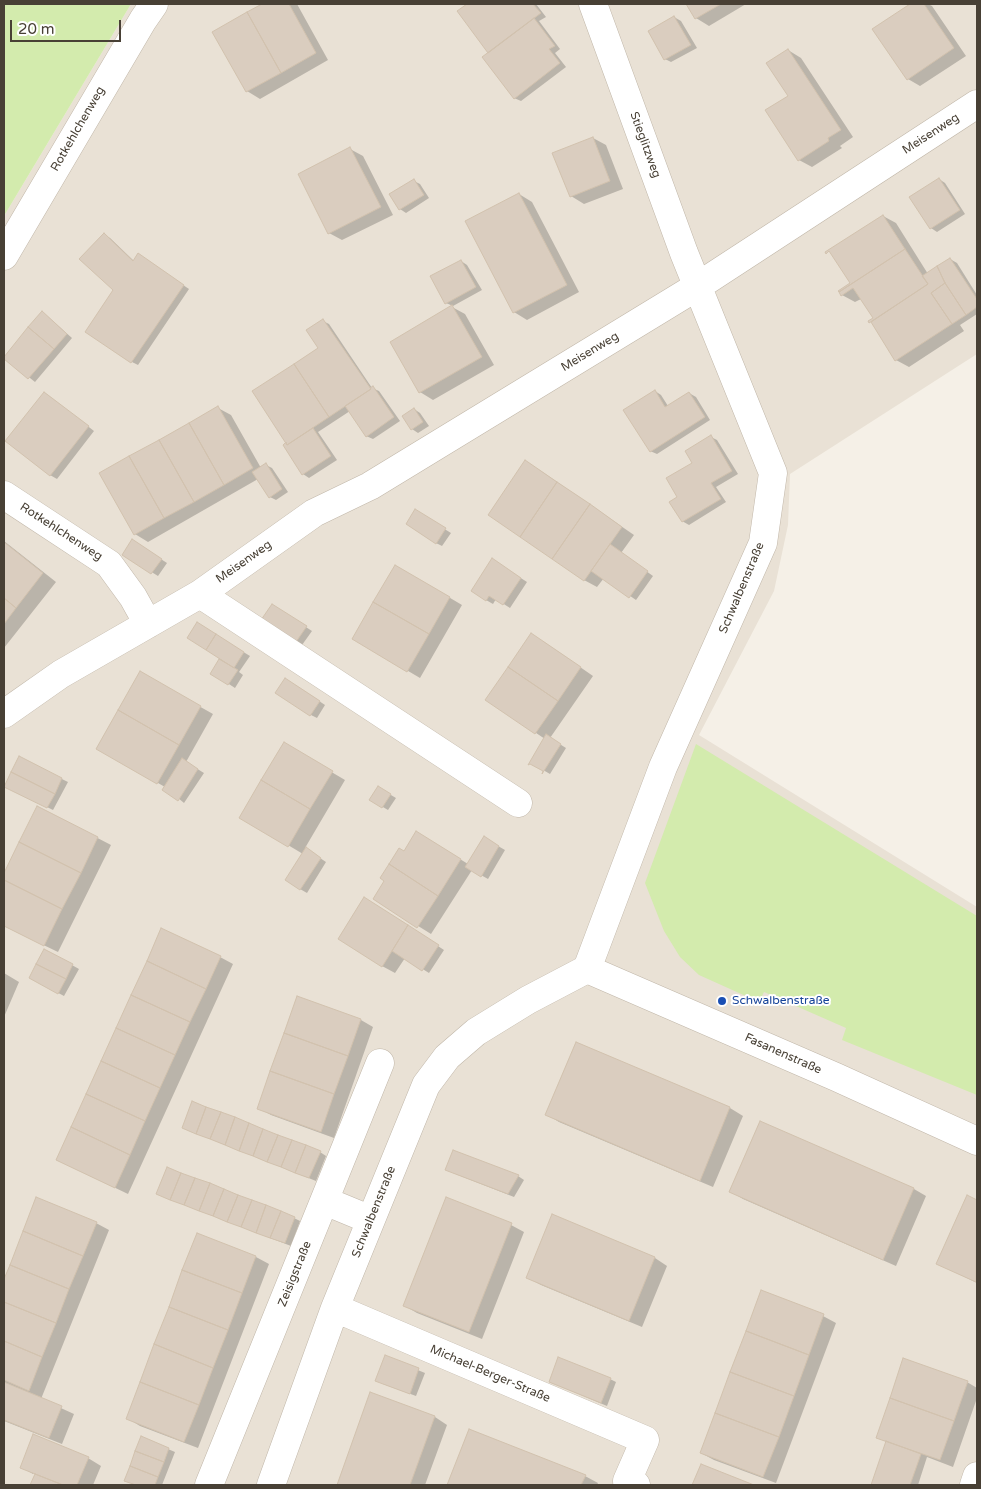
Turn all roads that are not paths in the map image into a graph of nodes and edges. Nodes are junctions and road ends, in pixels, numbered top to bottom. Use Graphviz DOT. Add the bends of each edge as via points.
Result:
graph roads {
  1 [pos="154,4"];
  2 [pos="593,4"];
  3 [pos="977,104"];
  4 [pos="4,256"];
  5 [pos="698,286"];
  6 [pos="4,495"];
  7 [pos="200,594"];
  8 [pos="148,624"];
  9 [pos="4,714"];
  10 [pos="518,803"];
  11 [pos="587,969"];
  12 [pos="380,1063"];
  13 [pos="977,1141"];
  14 [pos="325,1201"];
  15 [pos="371,1220"];
  16 [pos="335,1308"];
  17 [pos="977,1476"];
  18 [pos="209,1485"];
  19 [pos="271,1485"];
  20 [pos="636,1485"];
  21 [pos="974,1485"];
  1 -- 4 [label="street, Rotkehlchenweg"];
  2 -- 5 [label="street, Stieglitzweg"];
  3 -- 5 [label="street, Meisenweg"];
  5 -- 7 [label="street, Meisenweg" via="370,486 314,513"];
  5 -- 11 [label="street, Schwalbenstraße" via="773,473 763,543 663,767"];
  6 -- 8 [label="street, Rotkehlchenweg" via="109,564"];
  7 -- 8 [label="street, Meisenweg"];
  7 -- 10 [label="street, Meisenweg"];
  8 -- 9 [label="street, Meisenweg" via="61,674"];
  11 -- 13 [label="street, Fasanenstraße"];
  11 -- 15 [label="street, Schwalbenstraße" via="476,1032 447,1057 426,1084"];
  12 -- 14 [label="street, Zeisigstraße"];
  14 -- 15 [label="street"];
  14 -- 18 [label="street, Zeisigstraße"];
  15 -- 16 [label="street, Schwalbenstraße"];
  16 -- 19 [label="street, Schwalbenstraße"];
  16 -- 20 [label="street, Michael-Berger-Straße" via="645,1440 627,1481"];
  17 -- 21 [label="street"];
}
